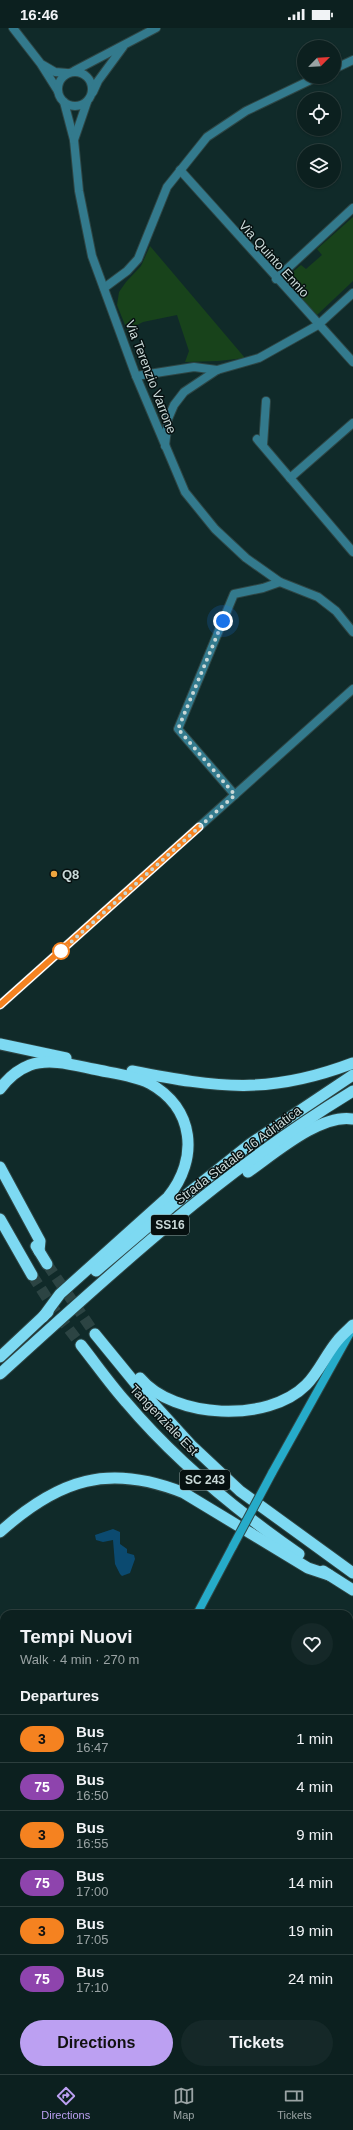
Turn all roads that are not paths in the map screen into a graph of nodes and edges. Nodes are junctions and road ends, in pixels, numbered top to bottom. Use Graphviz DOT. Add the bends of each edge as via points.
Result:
graph roads {
  1 [pos="13,28"];
  2 [pos="156,28"];
  3 [pos="126,43"];
  4 [pos="353,60"];
  5 [pos="41,64"];
  6 [pos="341,66"];
  7 [pos="71,72"];
  8 [pos="302,84"];
  9 [pos="58,91"];
  10 [pos="93,92"];
  11 [pos="64,102"];
  12 [pos="87,102"];
  13 [pos="74,140"];
  14 [pos="180,170"];
  15 [pos="353,208"];
  16 [pos="276,279"];
  17 [pos="104,288"];
  18 [pos="353,293"];
  19 [pos="318,325"];
  20 [pos="353,362"];
  21 [pos="217,370"];
  22 [pos="136,376"];
  23 [pos="266,401"];
  24 [pos="353,423"];
  25 [pos="257,439"];
  26 [pos="263,445"];
  27 [pos="165,447"];
  28 [pos="290,478"];
  29 [pos="353,552"];
  30 [pos="280,582"];
  31 [pos="353,632"];
  32 [pos="353,689"];
  33 [pos="235,795"];
  34 [pos="0,1005"];
  35 [pos="0,1044"];
  36 [pos="353,1062"];
  37 [pos="353,1075"];
  38 [pos="0,1089"];
  39 [pos="353,1091"];
  40 [pos="353,1119"];
  41 [pos="0,1166"];
  42 [pos="0,1184"];
  43 [pos="0,1219"];
  44 [pos="39,1251"];
  45 [pos="47,1264"];
  46 [pos="32,1275"];
  47 [pos="96,1288"];
  48 [pos="43,1317"];
  49 [pos="353,1326"];
  50 [pos="81,1345"];
  51 [pos="0,1357"];
  52 [pos="0,1374"];
  53 [pos="0,1532"];
  54 [pos="353,1573"];
  55 [pos="329,1575"];
  56 [pos="353,1590"];
  57 [pos="199,1610"];
  1 -- 5 [label="street"];
  2 -- 3 [label="street"];
  3 -- 7 [label="street"];
  3 -- 10 [label="street"];
  4 -- 6 [label="street"];
  5 -- 7 [label="street" via="55,72"];
  5 -- 9 [label="street"];
  7 -- 9 [label="street" via="59,81"];
  7 -- 10 [label="street" via="84,74 91,82"];
  8 -- 14 [label="street" via="246,111 207,137"];
  9 -- 11 [label="street"];
  10 -- 12 [label="street"];
  11 -- 12 [label="street" via="71,106"];
  11 -- 13 [label="street, Via Terenzio Varrone"];
  12 -- 13 [label="street, Via Terenzio Varrone"];
  13 -- 17 [label="street, Via Terenzio Varrone" via="92,256"];
  14 -- 16 [label="street, Via Quinto Ennio"];
  14 -- 17 [label="street" via="167,187 138,259"];
  15 -- 16 [label="street"];
  16 -- 19 [label="street, Via Quinto Ennio"];
  17 -- 22 [label="street, Via Terenzio Varrone"];
  18 -- 19 [label="street"];
  19 -- 20 [label="street, Via Quinto Ennio"];
  19 -- 21 [label="street" via="259,358"];
  21 -- 22 [label="street" via="194,367"];
  21 -- 27 [label="street" via="184,392 174,405 168,419"];
  22 -- 27 [label="street, Via Terenzio Varrone"];
  23 -- 26 [label="street"];
  24 -- 28 [label="street"];
  25 -- 26 [label="street"];
  26 -- 28 [label="street"];
  27 -- 30 [label="street, Via Terenzio Varrone" via="185,492 215,529 246,558"];
  28 -- 29 [label="street"];
  30 -- 31 [label="street, Via Terenzio Varrone" via="318,597 336,611"];
  30 -- 33 [label="street" via="234,594 178,729"];
  32 -- 33 [label="street"];
  33 -- 34 [label="street"];
  35 -- 36 [label="highway" via="185,1081 229,1086 302,1080"];
  37 -- 48 [label="highway, Strada Statale 16 Adriatica / SS16" via="250,1144 171,1207"];
  38 -- 48 [label="highway" via="19,1071 32,1065 50,1062 138,1079 159,1090 175,1106 186,1130 189,1145 184,1172 168,1197 60,1294"];
  39 -- 47 [label="highway, Strada Statale 16 Adriatica / SS16" via="267,1148 155,1237"];
  40 -- 47 [label="highway" via="345,1117 330,1120 311,1129 222,1190 112,1280"];
  41 -- 44 [label="highway" via="40,1241"];
  42 -- 44 [label="highway"];
  43 -- 46 [label="highway"];
  44 -- 45 [label="highway"];
  47 -- 52 [label="highway, Strada Statale 16 Adriatica / SS16"];
  48 -- 51 [label="highway, Strada Statale 16 Adriatica / SS16"];
  49 -- 54 [label="highway, Tangenziale Est" via="337,1341 305,1386 293,1395 273,1404 219,1412 195,1408 163,1397 147,1386 105,1336 95,1334 140,1389 196,1450 240,1490"];
  49 -- 57 [label="main road, bridge"];
  50 -- 55 [label="highway, Tangenziale Est / SC 243" via="127,1403 173,1452 265,1530"];
  53 -- 55 [label="highway" via="36,1502 68,1486 101,1478 133,1479 184,1493 308,1568"];
  55 -- 56 [label="highway, Tangenziale Est / SC 243"];
}
